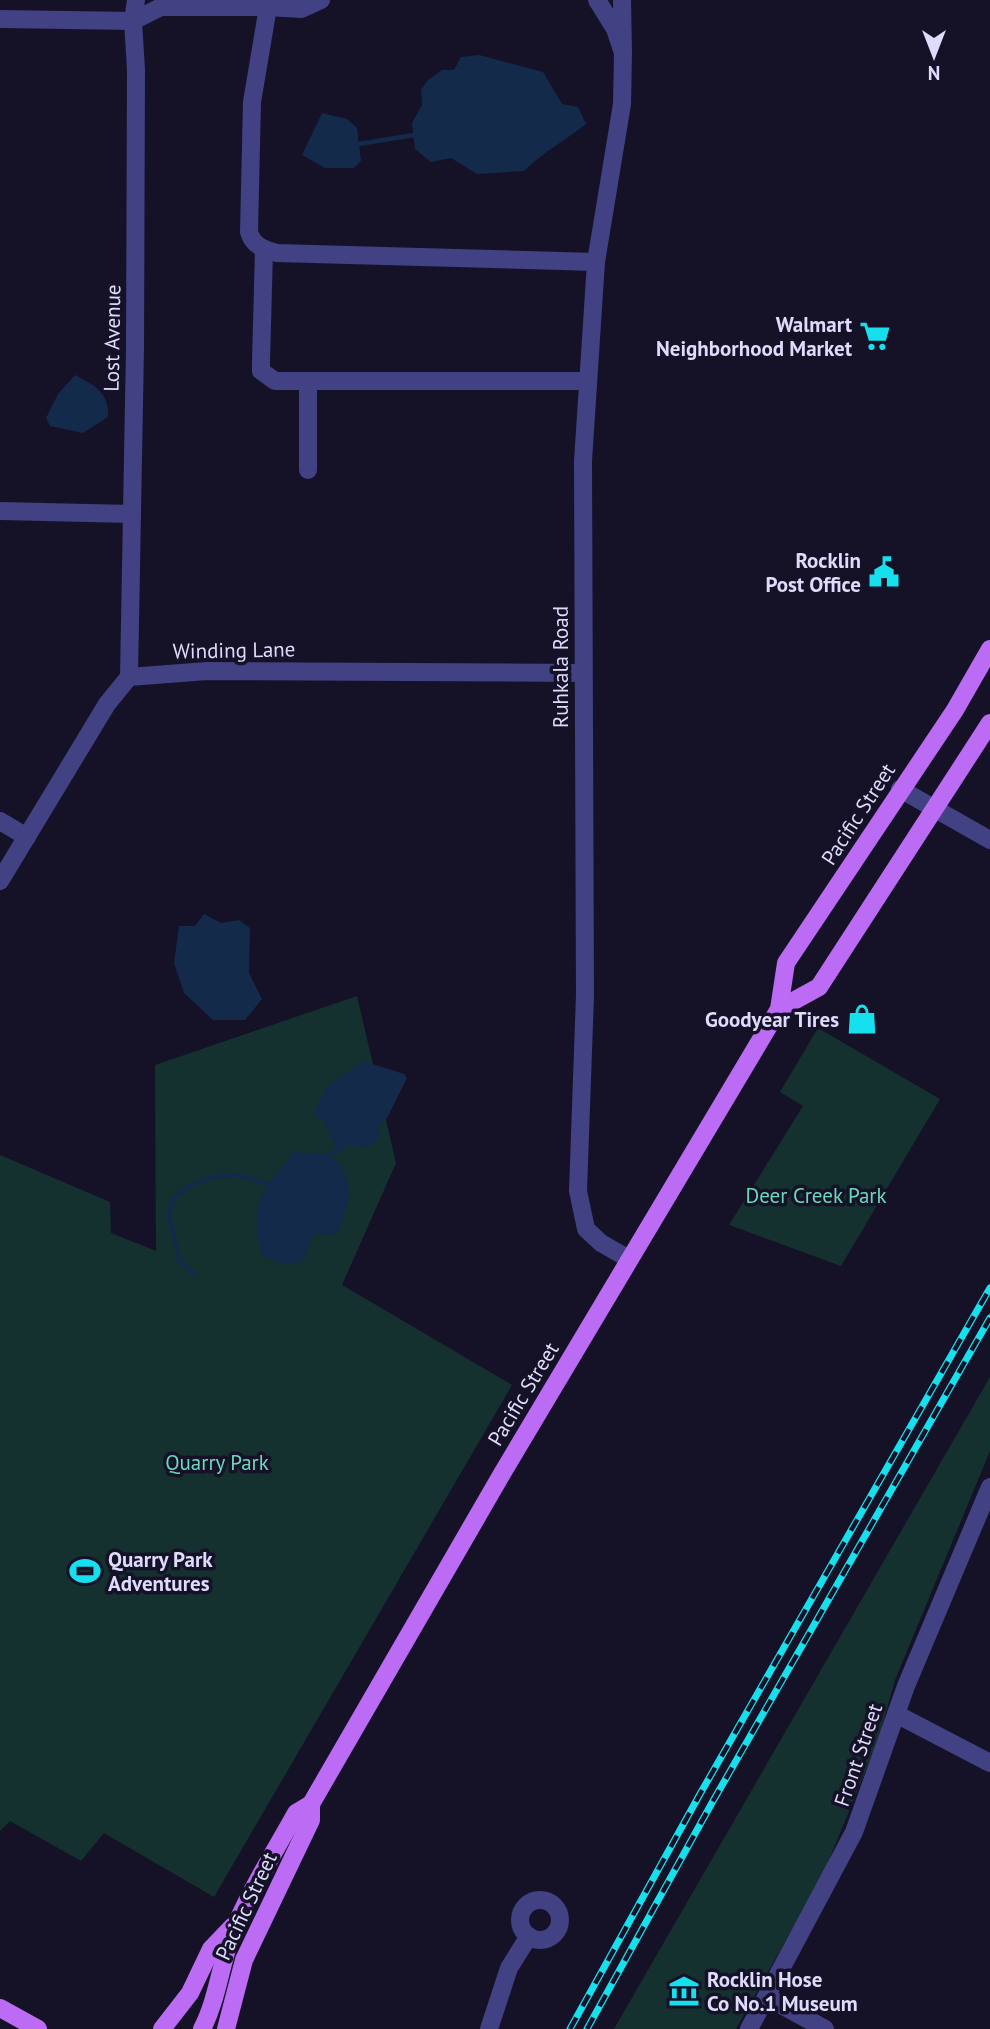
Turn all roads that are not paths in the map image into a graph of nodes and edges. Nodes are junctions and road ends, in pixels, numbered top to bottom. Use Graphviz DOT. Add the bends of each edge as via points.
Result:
graph roads {
  1 [pos="136,0"];
  2 [pos="321,0"];
  3 [pos="597,0"];
  4 [pos="622,0"];
  5 [pos="268,7"];
  6 [pos="0,19"];
  7 [pos="133,20"];
  8 [pos="623,53"];
  9 [pos="264,250"];
  10 [pos="596,262"];
  11 [pos="308,381"];
  12 [pos="586,381"];
  13 [pos="308,470"];
  14 [pos="0,511"];
  15 [pos="132,514"];
  16 [pos="990,649"];
  17 [pos="583,673"];
  18 [pos="129,677"];
  19 [pos="990,723"];
  20 [pos="900,789"];
  21 [pos="935,809"];
  22 [pos="0,821"];
  23 [pos="27,837"];
  24 [pos="990,840"];
  25 [pos="0,881"];
  26 [pos="779,1009"];
  27 [pos="629,1259"];
  28 [pos="990,1487"];
  29 [pos="897,1714"];
  30 [pos="990,1763"];
  31 [pos="311,1804"];
  32 [pos="238,1921"];
  33 [pos="529,1936"];
  34 [pos="768,1997"];
  35 [pos="0,2008"];
  36 [pos="38,2029"];
  37 [pos="162,2029"];
  38 [pos="202,2029"];
  39 [pos="226,2029"];
  40 [pos="489,2029"];
  41 [pos="748,2029"];
  42 [pos="825,2029"];
  1 -- 7 [label="street, Lost Avenue"];
  2 -- 5 [label="street" via="301,9"];
  3 -- 8 [label="street, Ruhkala Road"];
  4 -- 8 [label="street, Ruhkala Road"];
  5 -- 7 [label="street" via="161,8"];
  5 -- 9 [label="street" via="252,102 249,232"];
  6 -- 7 [label="street"];
  7 -- 15 [label="street, Lost Avenue"];
  8 -- 10 [label="street, Ruhkala Road" via="622,104"];
  9 -- 10 [label="street"];
  9 -- 11 [label="street" via="261,371 275,381"];
  10 -- 12 [label="street, Ruhkala Road"];
  11 -- 12 [label="street"];
  11 -- 13 [label="street"];
  12 -- 17 [label="street, Ruhkala Road"];
  14 -- 15 [label="street"];
  15 -- 18 [label="street, Lost Avenue"];
  16 -- 20 [label="main road, Pacific Street" via="955,710"];
  17 -- 18 [label="street, Winding Lane" via="208,671"];
  17 -- 27 [label="street, Ruhkala Road" via="585,995 578,1191 586,1229"];
  18 -- 23 [label="street" via="107,704"];
  19 -- 21 [label="main road"];
  20 -- 21 [label="street"];
  20 -- 26 [label="main road, Pacific Street" via="786,963"];
  21 -- 24 [label="street"];
  21 -- 26 [label="main road" via="819,987"];
  22 -- 23 [label="street"];
  23 -- 25 [label="street"];
  26 -- 27 [label="main road, Pacific Street"];
  27 -- 31 [label="main road, Pacific Street"];
  28 -- 29 [label="street, Front Street"];
  29 -- 30 [label="street"];
  29 -- 34 [label="street, Front Street" via="854,1832"];
  31 -- 32 [label="main road, Pacific Street" via="296,1813"];
  31 -- 39 [label="main road, Pacific Street" via="311,1821 243,1961"];
  32 -- 37 [label="main road" via="211,1949 190,1993"];
  32 -- 38 [label="main road, Pacific Street"];
  33 -- 40 [label="street" via="509,1968"];
  34 -- 41 [label="street, Front Street"];
  34 -- 42 [label="street"];
  35 -- 36 [label="main road"];
}
